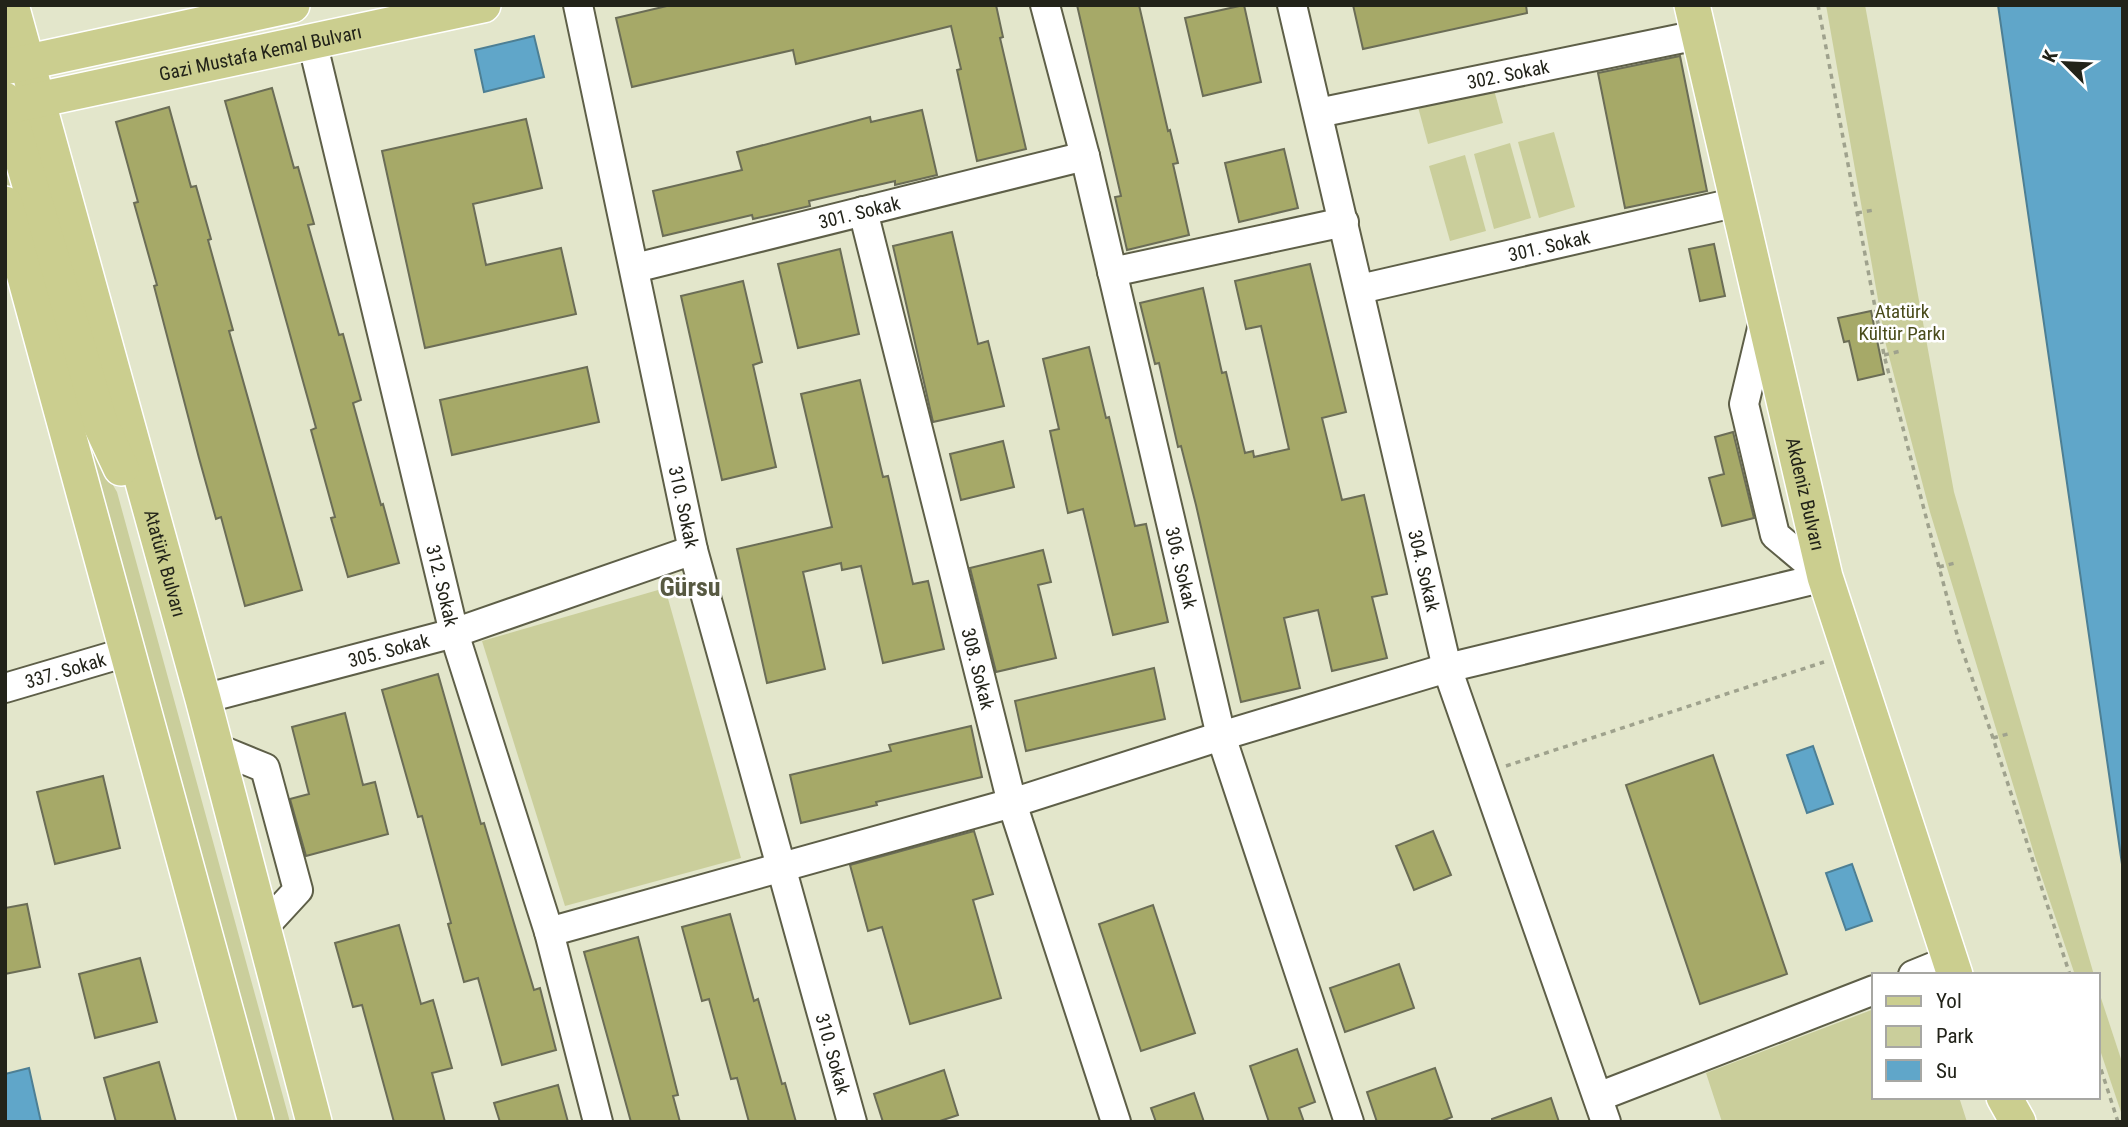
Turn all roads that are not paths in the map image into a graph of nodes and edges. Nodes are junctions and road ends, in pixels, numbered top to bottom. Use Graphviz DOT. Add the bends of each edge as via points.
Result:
graph roads {
  1 [pos="11,5"];
  2 [pos="292,5"];
  3 [pos="483,5"];
  4 [pos="578,5"];
  5 [pos="1045,5"];
  6 [pos="1292,5"];
  7 [pos="1695,20"];
  8 [pos="312,41"];
  9 [pos="16,65"];
  10 [pos="14,103"];
  11 [pos="1318,113"];
  12 [pos="1085,156"];
  13 [pos="1738,202"];
  14 [pos="5,204"];
  15 [pos="863,211"];
  16 [pos="1344,222"];
  17 [pos="635,268"];
  18 [pos="1112,272"];
  19 [pos="1360,289"];
  20 [pos="693,550"];
  21 [pos="1825,577"];
  22 [pos="454,634"];
  23 [pos="127,652"];
  24 [pos="1447,668"];
  25 [pos="5,688"];
  26 [pos="203,699"];
  27 [pos="1221,736"];
  28 [pos="1012,803"];
  29 [pos="780,867"];
  30 [pos="549,932"];
  31 [pos="1953,967"];
  32 [pos="1923,973"];
  33 [pos="1872,991"];
  34 [pos="1998,1099"];
  35 [pos="2005,1099"];
  36 [pos="1602,1110"];
  37 [pos="256,1122"];
  38 [pos="314,1122"];
  39 [pos="598,1122"];
  40 [pos="852,1122"];
  41 [pos="1116,1122"];
  42 [pos="1349,1122"];
  43 [pos="2005,1122"];
  44 [pos="2018,1122"];
  1 -- 9 [label="main road, Atatürk Bulvarı"];
  2 -- 9 [label="main road, Gazi Mustafa Kemal Bulvarı"];
  3 -- 8 [label="main road, Gazi Mustafa Kemal Bulvarı"];
  4 -- 17 [label="street, 310. Sokak"];
  5 -- 12 [label="street, 306. Sokak"];
  6 -- 11 [label="street, 304. Sokak"];
  7 -- 11 [label="street, 302. Sokak"];
  7 -- 13 [label="main road, Akdeniz Bulvarı"];
  8 -- 10 [label="main road, Gazi Mustafa Kemal Bulvarı"];
  8 -- 22 [label="street, 312. Sokak"];
  9 -- 10 [label="main road, Atatürk Bulvarı"];
  10 -- 26 [label="main road, Atatürk Bulvarı" via="152,519"];
  11 -- 16 [label="street, 304. Sokak"];
  12 -- 15 [label="street, 301. Sokak"];
  12 -- 18 [label="street, 306. Sokak"];
  13 -- 19 [label="street, 301. Sokak"];
  13 -- 21 [label="main road, Akdeniz Bulvarı"];
  14 -- 23 [label="main road"];
  15 -- 17 [label="street, 301. Sokak"];
  15 -- 28 [label="street, 308. Sokak"];
  16 -- 18 [label="street"];
  16 -- 19 [label="street, 304. Sokak"];
  17 -- 20 [label="street, 310. Sokak"];
  18 -- 27 [label="street, 306. Sokak"];
  19 -- 24 [label="street, 304. Sokak"];
  20 -- 22 [label="street, 305. Sokak"];
  20 -- 29 [label="street, 310. Sokak"];
  21 -- 24 [label="street"];
  21 -- 31 [label="main road, Akdeniz Bulvarı"];
  22 -- 26 [label="street, 305. Sokak"];
  22 -- 30 [label="street, 312. Sokak"];
  23 -- 25 [label="street, 337. Sokak"];
  23 -- 37 [label="main road"];
  24 -- 27 [label="street"];
  24 -- 36 [label="street, 304. Sokak"];
  26 -- 38 [label="main road, Atatürk Bulvarı"];
  27 -- 28 [label="street"];
  27 -- 42 [label="street, 306. Sokak"];
  28 -- 29 [label="street"];
  28 -- 41 [label="street, 308. Sokak"];
  29 -- 30 [label="street"];
  29 -- 40 [label="street, 310. Sokak"];
  30 -- 39 [label="street, 312. Sokak"];
  31 -- 32 [label="street"];
  33 -- 36 [label="street"];
  34 -- 43 [label="main road"];
  35 -- 44 [label="main road"];
}
